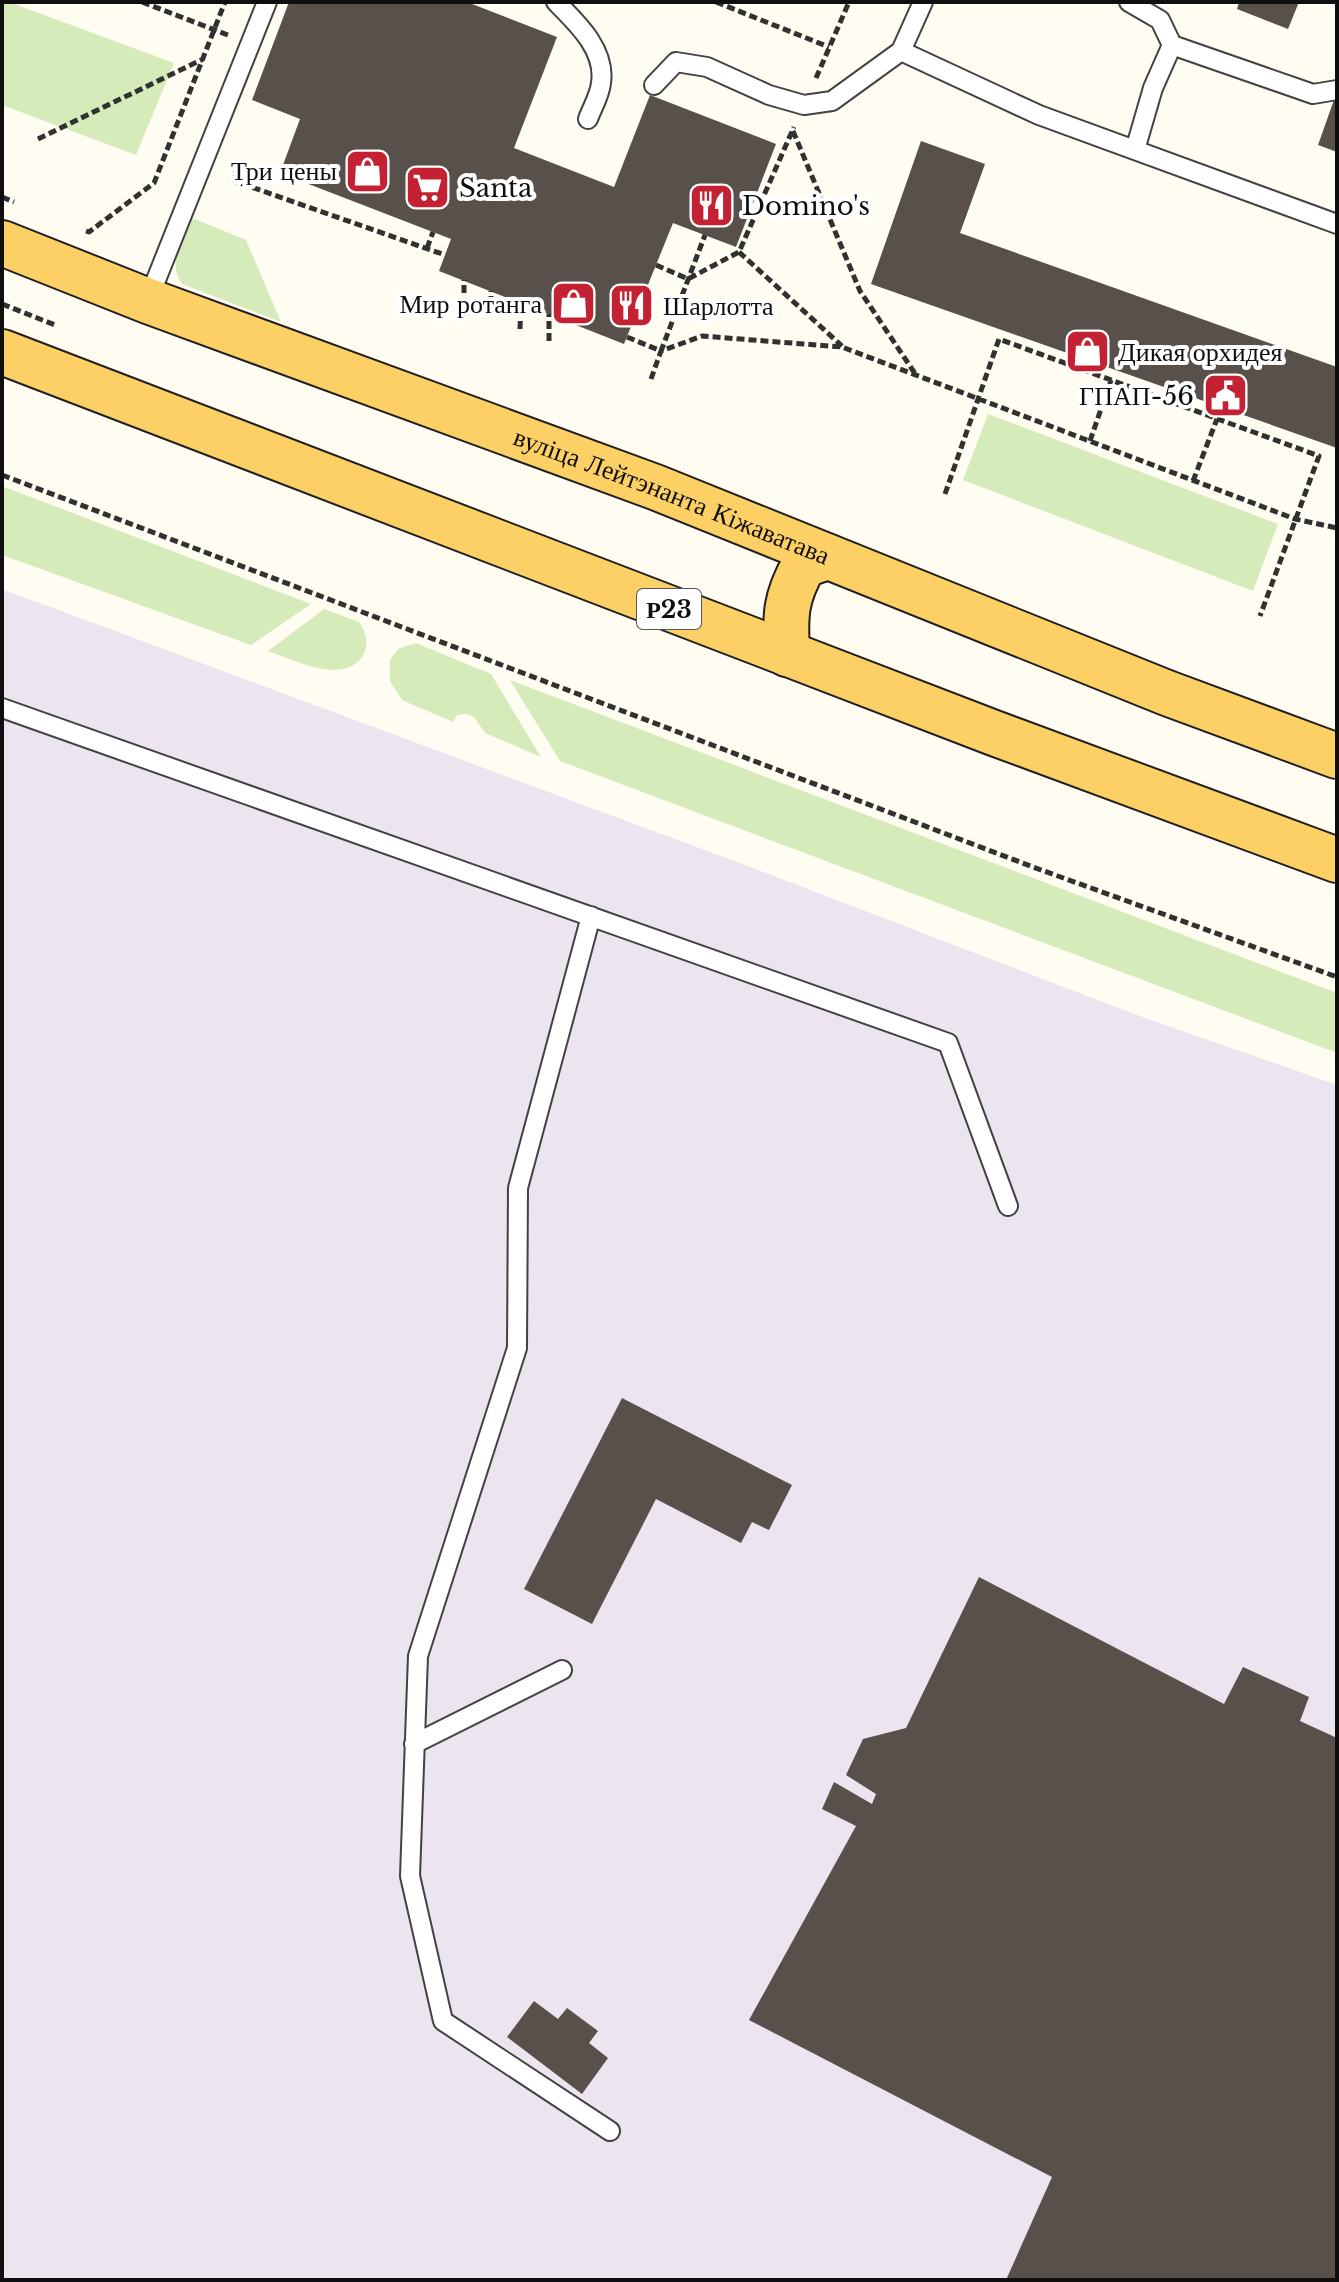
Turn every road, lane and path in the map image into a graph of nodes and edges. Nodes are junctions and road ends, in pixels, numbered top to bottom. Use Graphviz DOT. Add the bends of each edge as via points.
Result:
graph roads {
  1 [pos="142,2"];
  2 [pos="225,2"];
  3 [pos="267,2"];
  4 [pos="556,2"];
  5 [pos="716,2"];
  6 [pos="923,2"];
  7 [pos="1129,2"];
  8 [pos="215,30"];
  9 [pos="1172,45"];
  10 [pos="829,47"];
  11 [pos="901,51"];
  12 [pos="204,58"];
  13 [pos="654,85"];
  14 [pos="1337,90"];
  15 [pos="588,119"];
  16 [pos="792,130"];
  17 [pos="38,139"];
  18 [pos="1135,150"];
  19 [pos="233,164"];
  20 [pos="1337,224"];
  21 [pos="89,232"];
  22 [pos="433,232"];
  23 [pos="705,235"];
  24 [pos="2,243"];
  25 [pos="427,248"];
  26 [pos="445,255"];
  27 [pos="656,265"];
  28 [pos="688,279"];
  29 [pos="464,280"];
  30 [pos="491,291"];
  31 [pos="148,301"];
  32 [pos="521,303"];
  33 [pos="2,304"];
  34 [pos="464,305"];
  35 [pos="549,314"];
  36 [pos="491,316"];
  37 [pos="55,325"];
  38 [pos="520,329"];
  39 [pos="627,337"];
  40 [pos="549,341"];
  41 [pos="842,347"];
  42 [pos="661,351"];
  43 [pos="2,352"];
  44 [pos="916,375"];
  45 [pos="651,379"];
  46 [pos="1111,380"];
  47 [pos="979,399"];
  48 [pos="1217,419"];
  49 [pos="1090,441"];
  50 [pos="2,475"];
  51 [pos="1193,481"];
  52 [pos="945,494"];
  53 [pos="1295,519"];
  54 [pos="1337,528"];
  55 [pos="828,557"];
  56 [pos="1260,616"];
  57 [pos="787,654"];
  58 [pos="2,708"];
  59 [pos="1337,756"];
  60 [pos="1337,860"];
  61 [pos="591,916"];
  62 [pos="1337,977"];
  63 [pos="1008,1206"];
  64 [pos="562,1670"];
  65 [pos="414,1744"];
  66 [pos="610,2131"];
  1 -- 8 [label="path"];
  2 -- 8 [label="path"];
  3 -- 31 [label="lane"];
  4 -- 15 [label="lane" via="582,28 602,64 601,86"];
  5 -- 10 [label="path"];
  6 -- 11 [label="lane"];
  7 -- 9 [label="lane" via="1160,20"];
  8 -- 12 [label="path"];
  9 -- 14 [label="lane" via="1313,94"];
  9 -- 18 [label="lane"];
  11 -- 13 [label="lane" via="832,101 804,105 707,67 676,62"];
  11 -- 18 [label="lane" via="1039,115"];
  12 -- 17 [label="path"];
  12 -- 21 [label="path" via="154,183"];
  16 -- 44 [label="path" via="860,291"];
  18 -- 20 [label="lane"];
  19 -- 25 [label="path" via="237,182"];
  22 -- 25 [label="path"];
  23 -- 28 [label="path"];
  24 -- 31 [label="main road, вуліца Лейтэнанта Кіжаватава"];
  25 -- 26 [label="path"];
  27 -- 28 [label="path"];
  28 -- 41 [label="path" via="739,252"];
  28 -- 42 [label="path"];
  29 -- 34 [label="path"];
  30 -- 36 [label="path"];
  31 -- 55 [label="main road, вуліца Лейтэнанта Кіжаватава" via="641,481"];
  32 -- 38 [label="path"];
  33 -- 37 [label="path"];
  35 -- 40 [label="path"];
  39 -- 42 [label="path"];
  41 -- 42 [label="path" via="702,336"];
  41 -- 44 [label="path"];
  42 -- 45 [label="path"];
  43 -- 57 [label="main road, Р23"];
  44 -- 47 [label="path"];
  46 -- 47 [label="path" via="999,339"];
  46 -- 48 [label="path"];
  46 -- 49 [label="path"];
  47 -- 49 [label="path"];
  47 -- 52 [label="path"];
  48 -- 51 [label="path"];
  48 -- 53 [label="path" via="1319,456"];
  49 -- 51 [label="path"];
  50 -- 62 [label="path" via="1033,867"];
  51 -- 53 [label="path"];
  53 -- 54 [label="path"];
  53 -- 56 [label="path"];
  55 -- 57 [label="main road" via="804,565 790,589"];
  55 -- 59 [label="main road, вуліца Лейтэнанта Кіжаватава"];
  57 -- 60 [label="main road, Р23"];
  58 -- 61 [label="lane"];
  61 -- 63 [label="lane" via="948,1043"];
  61 -- 65 [label="lane" via="518,1188 517,1348 418,1656"];
  64 -- 65 [label="lane"];
  65 -- 66 [label="lane" via="410,1876 443,2021"];
}
